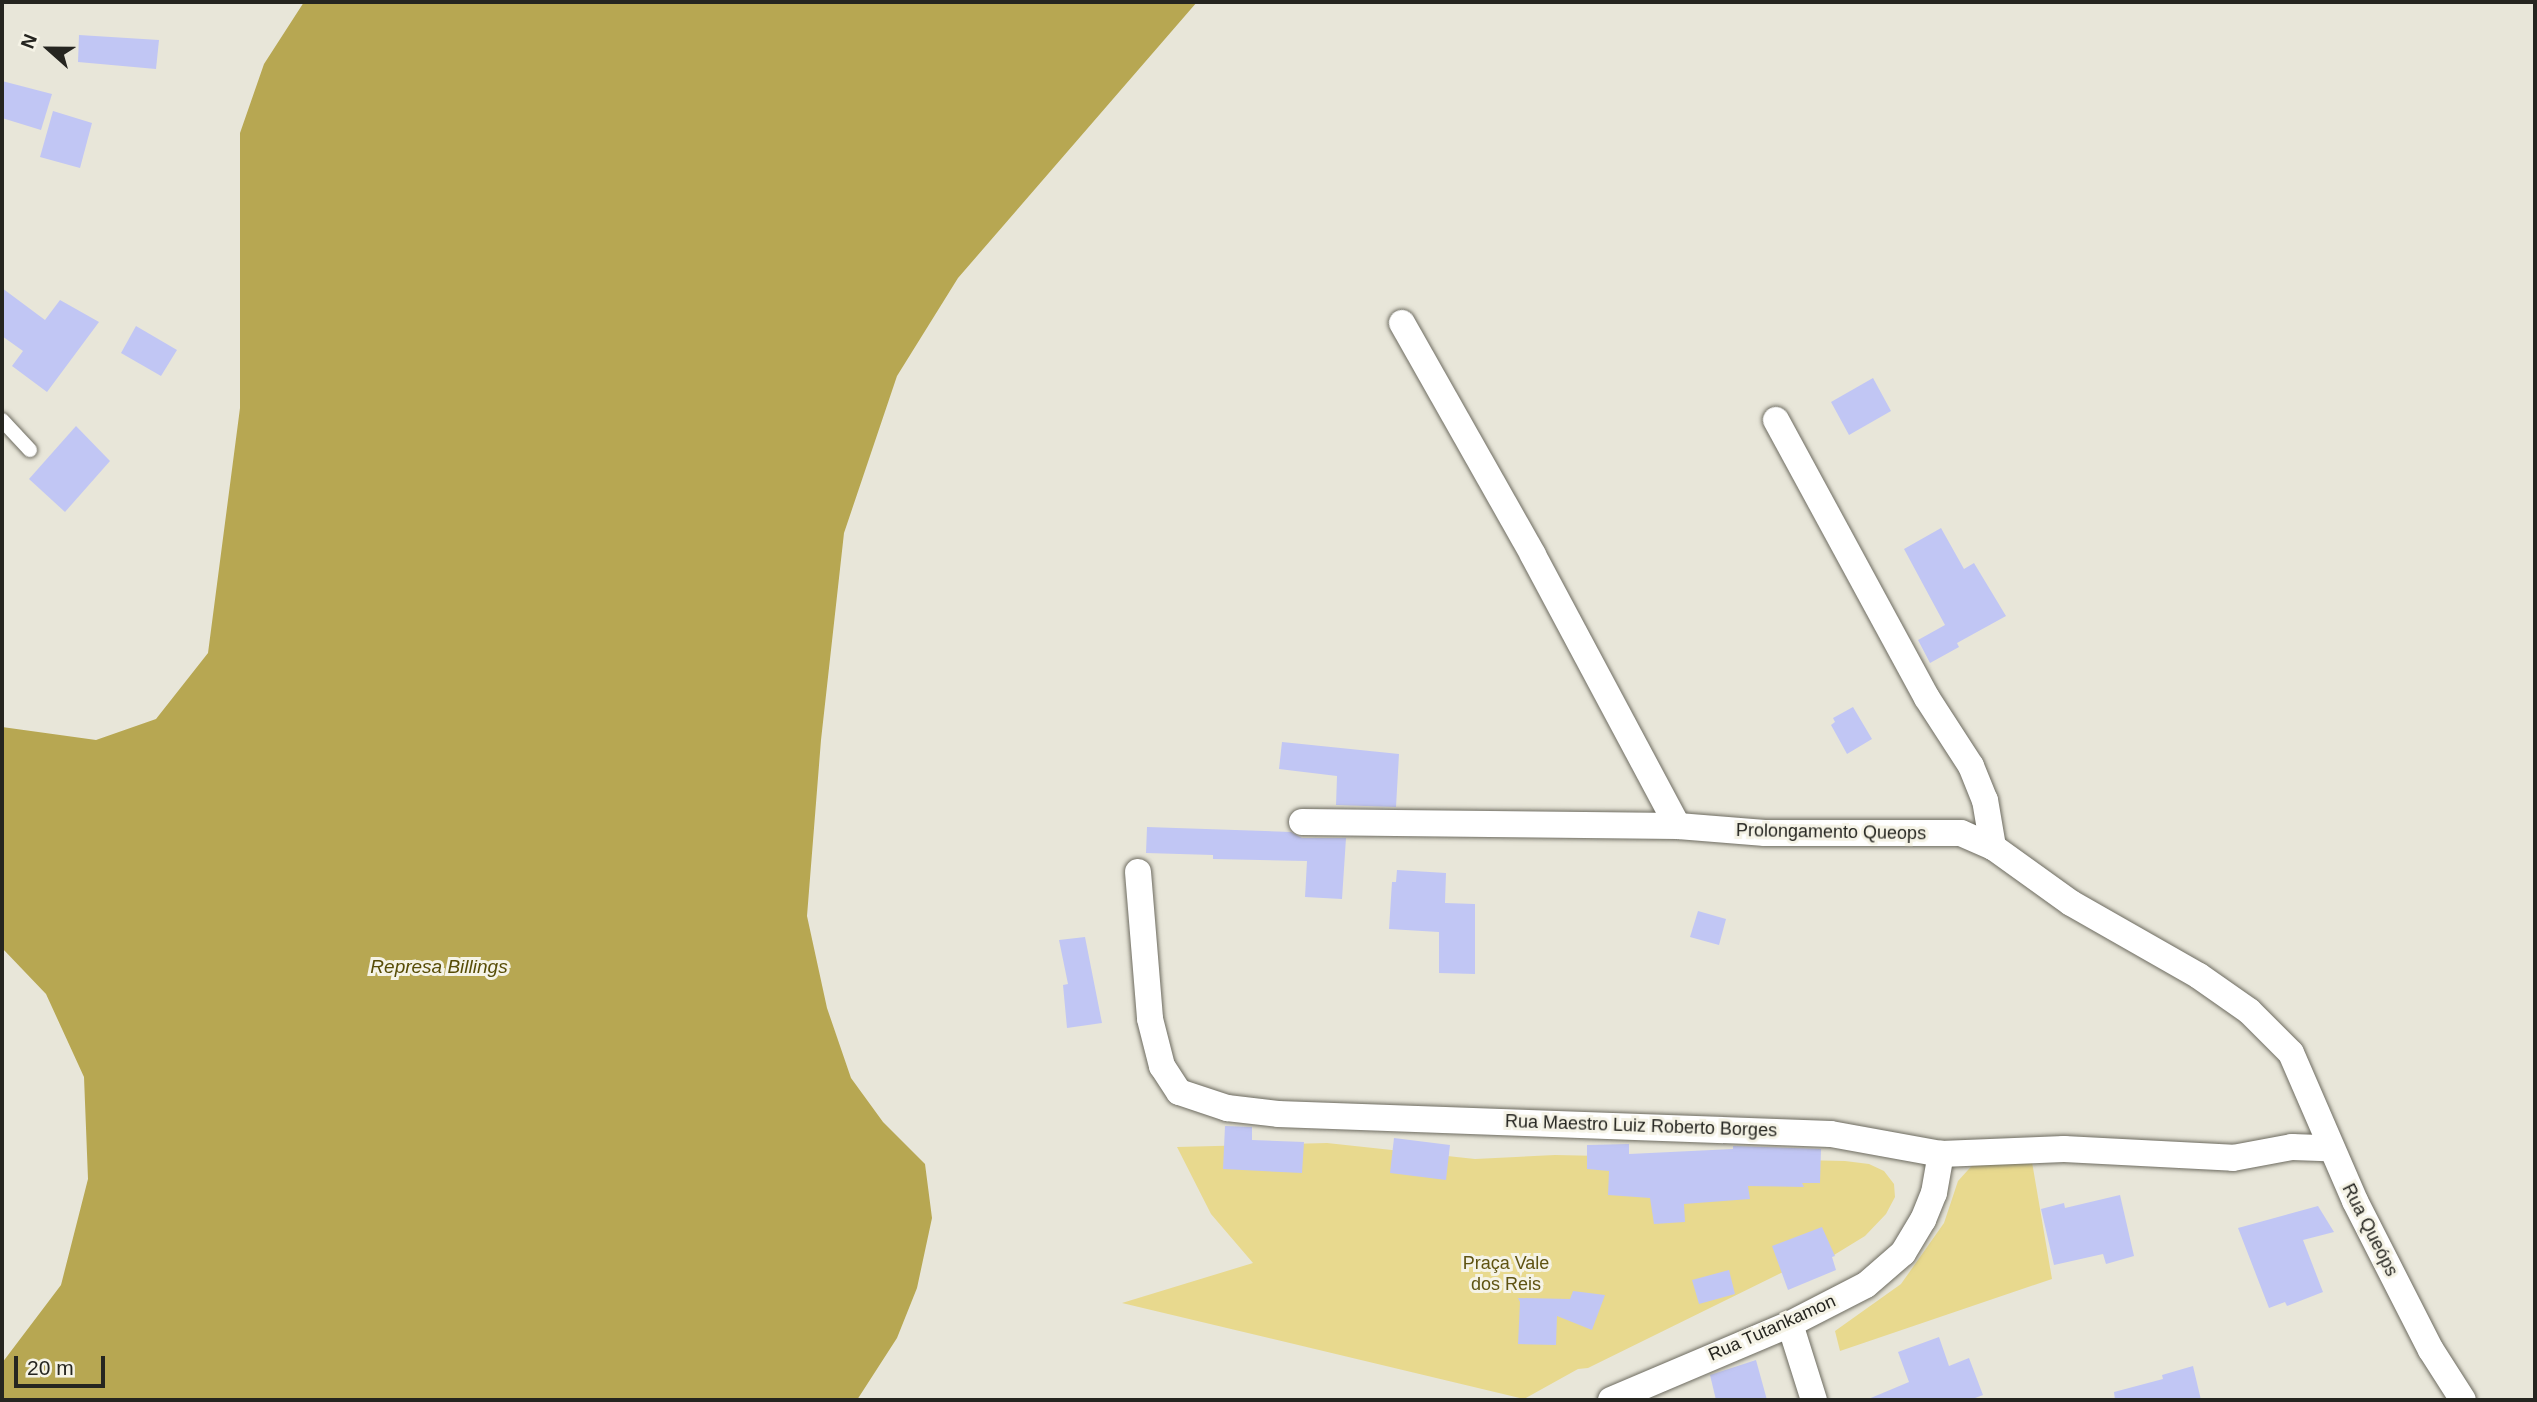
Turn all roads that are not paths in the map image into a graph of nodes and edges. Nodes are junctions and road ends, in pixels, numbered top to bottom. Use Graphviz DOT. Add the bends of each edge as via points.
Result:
graph roads {
  1 [pos="1402,323"];
  2 [pos="2,420"];
  3 [pos="1776,421"];
  4 [pos="30,450"];
  5 [pos="1302,822"];
  6 [pos="1678,827"];
  7 [pos="1993,847"];
  8 [pos="1138,872"];
  9 [pos="2291,1053"];
  10 [pos="2330,1148"];
  11 [pos="1941,1154"];
  12 [pos="1790,1324"];
  13 [pos="1611,1400"];
  14 [pos="1814,1400"];
  15 [pos="2463,1400"];
  1 -- 6 [label="street"];
  2 -- 4 [label="lane"];
  3 -- 7 [label="street" via="1927,698 1971,766 1985,800"];
  5 -- 6 [label="street, Prolongamento Queops"];
  6 -- 7 [label="street, Prolongamento Queops" via="1765,833 1961,833"];
  7 -- 9 [label="street, Prolongamento Queops" via="2071,903 2199,976 2249,1011"];
  8 -- 11 [label="street, Rua Maestro Luiz Roberto Borges" via="1150,1019 1162,1066 1179,1092 1200,1101 1279,1114 1831,1133"];
  9 -- 10 [label="street, Rua Queóps"];
  10 -- 11 [label="street, Rua Maestro Luiz Roberto Borges" via="2292,1147 2233,1157 2064,1149"];
  10 -- 15 [label="street, Rua Queóps" via="2431,1350"];
  11 -- 12 [label="street, Rua Tutankamon" via="1934,1193 1903,1253 1866,1284"];
  12 -- 13 [label="street, Rua Tutankamon"];
  12 -- 14 [label="street"];
}
